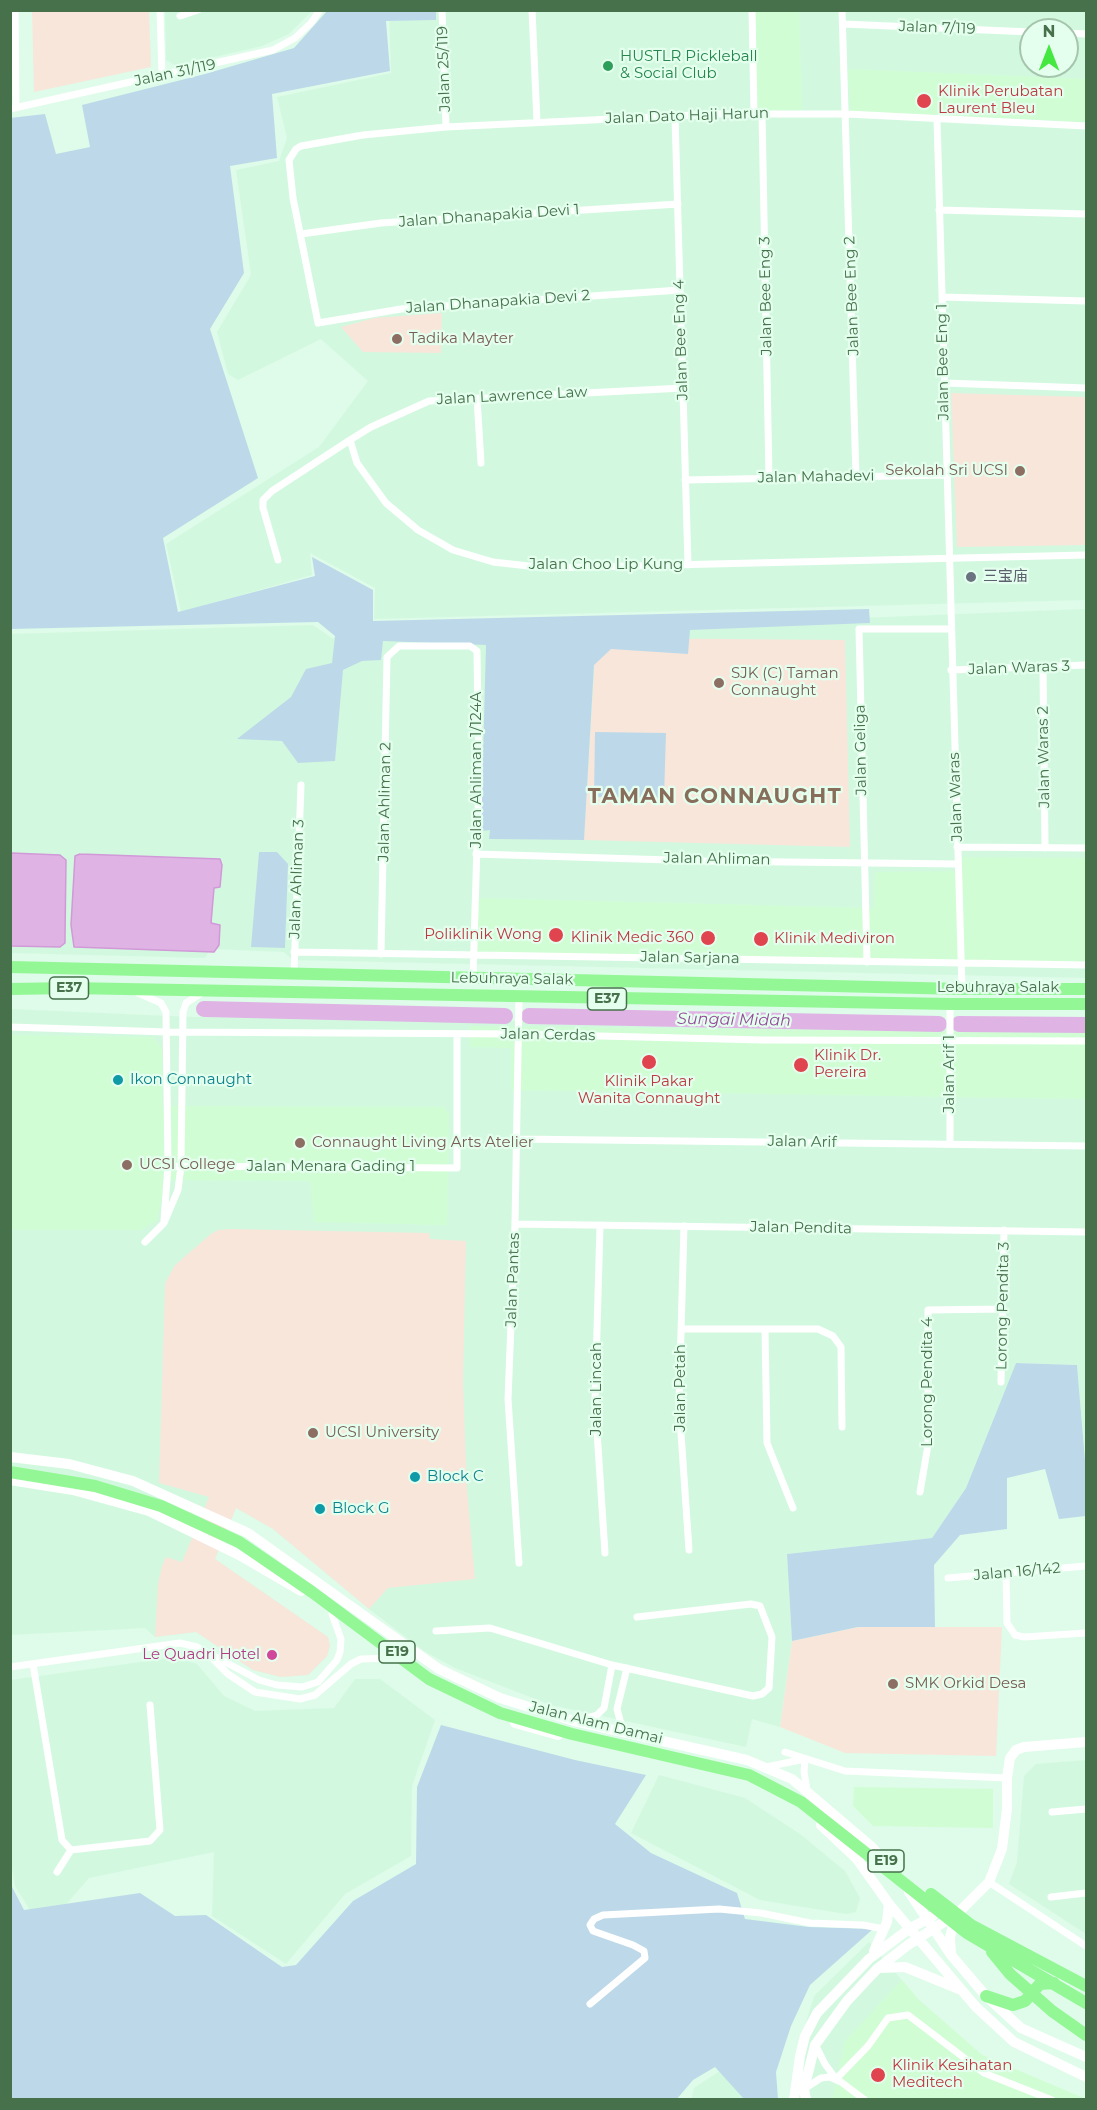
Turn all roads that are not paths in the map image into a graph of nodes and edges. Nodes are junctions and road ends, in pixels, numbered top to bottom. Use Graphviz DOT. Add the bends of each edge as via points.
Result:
graph roads {
  1 [pos="15,10"];
  2 [pos="160,10"];
  3 [pos="198,10"];
  4 [pos="320,10"];
  5 [pos="442,10"];
  6 [pos="532,10"];
  7 [pos="752,10"];
  8 [pos="842,10"];
  9 [pos="180,16"];
  10 [pos="843,24"];
  11 [pos="1019,31"];
  12 [pos="162,76"];
  13 [pos="13,109"];
  14 [pos="758,113"];
  15 [pos="847,114"];
  16 [pos="675,116"];
  17 [pos="937,119"];
  18 [pos="537,122"];
  19 [pos="1086,126"];
  20 [pos="446,127"];
  21 [pos="678,204"];
  22 [pos="939,210"];
  23 [pos="1086,214"];
  24 [pos="301,234"];
  25 [pos="680,290"];
  26 [pos="942,297"];
  27 [pos="1086,301"];
  28 [pos="944,383"];
  29 [pos="683,388"];
  30 [pos="1086,388"];
  31 [pos="477,398"];
  32 [pos="350,440"];
  33 [pos="481,463"];
  34 [pos="946,475"];
  35 [pos="856,477"];
  36 [pos="769,478"];
  37 [pos="685,480"];
  38 [pos="1086,555"];
  39 [pos="948,559"];
  40 [pos="278,560"];
  41 [pos="688,565"];
  42 [pos="949,606"];
  43 [pos="950,629"];
  44 [pos="391,651"];
  45 [pos="1086,665"];
  46 [pos="1043,667"];
  47 [pos="951,670"];
  48 [pos="301,785"];
  49 [pos="957,847"];
  50 [pos="1045,848"];
  51 [pos="1086,848"];
  52 [pos="476,854"];
  53 [pos="864,862"];
  54 [pos="958,864"];
  55 [pos="294,952"];
  56 [pos="381,954"];
  57 [pos="474,955"];
  58 [pos="867,962"];
  59 [pos="961,963"];
  60 [pos="1086,965"];
  61 [pos="10,967"];
  62 [pos="294,973"];
  63 [pos="473,978"];
  64 [pos="10,989"];
  65 [pos="127,989"];
  66 [pos="962,989"];
  67 [pos="1086,989"];
  68 [pos="205,991"];
  69 [pos="519,997"];
  70 [pos="950,1004"];
  71 [pos="1086,1004"];
  72 [pos="10,1027"];
  73 [pos="168,1032"];
  74 [pos="182,1032"];
  75 [pos="456,1034"];
  76 [pos="518,1034"];
  77 [pos="950,1041"];
  78 [pos="1086,1041"];
  79 [pos="517,1139"];
  80 [pos="950,1144"];
  81 [pos="1086,1146"];
  82 [pos="168,1166"];
  83 [pos="181,1166"];
  84 [pos="164,1223"];
  85 [pos="515,1224"];
  86 [pos="600,1225"];
  87 [pos="684,1226"];
  88 [pos="1004,1230"];
  89 [pos="1086,1232"];
  90 [pos="145,1242"];
  91 [pos="1003,1309"];
  92 [pos="681,1329"];
  93 [pos="765,1329"];
  94 [pos="1001,1382"];
  95 [pos="842,1427"];
  96 [pos="10,1457"];
  97 [pos="10,1470"];
  98 [pos="10,1480"];
  99 [pos="920,1492"];
  100 [pos="793,1508"];
  101 [pos="689,1550"];
  102 [pos="605,1553"];
  103 [pos="519,1563"];
  104 [pos="1086,1566"];
  105 [pos="1006,1575"];
  106 [pos="948,1578"];
  107 [pos="332,1614"];
  108 [pos="637,1617"];
  109 [pos="436,1631"];
  110 [pos="1086,1633"];
  111 [pos="208,1654"];
  112 [pos="393,1658"];
  113 [pos="33,1664"];
  114 [pos="612,1665"];
  115 [pos="10,1666"];
  116 [pos="627,1668"];
  117 [pos="268,1683"];
  118 [pos="285,1686"];
  119 [pos="264,1694"];
  120 [pos="283,1698"];
  121 [pos="150,1705"];
  122 [pos="574,1721"];
  123 [pos="628,1732"];
  124 [pos="1086,1742"];
  125 [pos="784,1752"];
  126 [pos="805,1759"];
  127 [pos="764,1767"];
  128 [pos="1007,1778"];
  129 [pos="807,1790"];
  130 [pos="1086,1809"];
  131 [pos="1052,1812"];
  132 [pos="71,1850"];
  133 [pos="57,1872"];
  134 [pos="989,1882"];
  135 [pos="1086,1893"];
  136 [pos="912,1895"];
  137 [pos="1052,1897"];
  138 [pos="889,1904"];
  139 [pos="968,1904"];
  140 [pos="955,1915"];
  141 [pos="929,1918"];
  142 [pos="971,1925"];
  143 [pos="934,1928"];
  144 [pos="884,1929"];
  145 [pos="909,1929"];
  146 [pos="917,1939"];
  147 [pos="1086,1946"];
  148 [pos="951,1955"];
  149 [pos="869,1959"];
  150 [pos="878,1969"];
  151 [pos="1086,1986"];
  152 [pos="962,1990"];
  153 [pos="986,1996"];
  154 [pos="1086,2003"];
  155 [pos="590,2004"];
  156 [pos="1086,2035"];
  157 [pos="815,2045"];
  158 [pos="1086,2057"];
  159 [pos="1086,2077"];
  160 [pos="837,2079"];
  161 [pos="805,2094"];
  162 [pos="794,2100"];
  163 [pos="865,2100"];
  164 [pos="1052,2100"];
  1 -- 13 [label="street, Jalan 31/119"];
  2 -- 12 [label="street"];
  3 -- 9 [label="street"];
  4 -- 12 [label="street, Jalan 31/119" via="295,38 273,50"];
  5 -- 20 [label="street, Jalan 25/119"];
  6 -- 18 [label="street"];
  7 -- 14 [label="street, Jalan Bee Eng 3"];
  8 -- 10 [label="street, Jalan Bee Eng 2"];
  10 -- 11 [label="street, Jalan 7/119"];
  10 -- 15 [label="street, Jalan Bee Eng 2"];
  12 -- 13 [label="street, Jalan 31/119"];
  14 -- 15 [label="street, Jalan Dato Haji Harun"];
  14 -- 16 [label="street, Jalan Dato Haji Harun"];
  14 -- 36 [label="street, Jalan Bee Eng 3"];
  15 -- 17 [label="street, Jalan Dato Haji Harun"];
  15 -- 35 [label="street, Jalan Bee Eng 2"];
  16 -- 18 [label="street, Jalan Dato Haji Harun"];
  16 -- 21 [label="street, Jalan Bee Eng 4"];
  17 -- 19 [label="street, Jalan Dato Haji Harun"];
  17 -- 22 [label="street, Jalan Bee Eng 1"];
  18 -- 20 [label="street, Jalan Dato Haji Harun"];
  20 -- 24 [label="street, Jalan Dato Haji Harun" via="302,146 292,154 289,166"];
  21 -- 24 [label="street, Jalan Dhanapakia Devi 1" via="381,223"];
  21 -- 25 [label="street, Jalan Bee Eng 4"];
  22 -- 23 [label="street"];
  22 -- 26 [label="street, Jalan Bee Eng 1"];
  24 -- 25 [label="street, Jalan Dhanapakia Devi 2" via="318,323 400,309"];
  25 -- 29 [label="street, Jalan Bee Eng 4"];
  26 -- 27 [label="street"];
  26 -- 28 [label="street, Jalan Bee Eng 1"];
  28 -- 30 [label="street"];
  28 -- 34 [label="street, Jalan Bee Eng 1"];
  29 -- 31 [label="street, Jalan Lawrence Law"];
  29 -- 37 [label="street, Jalan Bee Eng 4"];
  31 -- 32 [label="street, Jalan Lawrence Law" via="429,400"];
  31 -- 33 [label="street"];
  32 -- 40 [label="street" via="263,500"];
  32 -- 41 [label="street, Jalan Choo Lip Kung" via="357,464 384,501 418,530 453,550 493,562 531,567"];
  34 -- 35 [label="street, Jalan Mahadevi"];
  34 -- 39 [label="street, Jalan Bee Eng 1"];
  35 -- 36 [label="street, Jalan Mahadevi"];
  36 -- 37 [label="street, Jalan Mahadevi"];
  37 -- 41 [label="street, Jalan Bee Eng 4"];
  38 -- 39 [label="street, Jalan Choo Lip Kung"];
  39 -- 41 [label="street, Jalan Choo Lip Kung"];
  39 -- 42 [label="street, Jalan Bee Eng 1"];
  42 -- 43 [label="street, Jalan Waras"];
  43 -- 47 [label="street, Jalan Waras"];
  43 -- 53 [label="street, Jalan Geliga" via="859,629"];
  44 -- 52 [label="street, Jalan Ahliman 1/124A" via="399,646 470,646 477,651"];
  44 -- 56 [label="street, Jalan Ahliman 2" via="387,657"];
  45 -- 46 [label="street, Jalan Waras 3"];
  46 -- 47 [label="street, Jalan Waras 3"];
  46 -- 50 [label="street, Jalan Waras 2"];
  47 -- 49 [label="street, Jalan Waras"];
  48 -- 55 [label="street, Jalan Ahliman 3"];
  49 -- 50 [label="street"];
  49 -- 54 [label="street, Jalan Waras"];
  50 -- 51 [label="street"];
  52 -- 53 [label="street, Jalan Ahliman"];
  52 -- 57 [label="street, Jalan Ahliman 1/124A"];
  53 -- 54 [label="street, Jalan Ahliman"];
  53 -- 58 [label="street, Jalan Geliga"];
  54 -- 59 [label="street, Jalan Waras"];
  55 -- 56 [label="street, Jalan Sarjana"];
  55 -- 62 [label="street, Jalan Ahliman 3"];
  56 -- 57 [label="street, Jalan Sarjana"];
  57 -- 58 [label="street, Jalan Sarjana"];
  57 -- 63 [label="street, Jalan Ahliman 1/124A"];
  58 -- 59 [label="street, Jalan Sarjana"];
  59 -- 60 [label="street, Jalan Sarjana"];
  59 -- 66 [label="street, Jalan Waras"];
  61 -- 62 [label="highway, Lebuhraya Salak / E37"];
  62 -- 63 [label="highway, Lebuhraya Salak / E37"];
  63 -- 66 [label="highway, Lebuhraya Salak / E37"];
  64 -- 65 [label="highway, Lebuhraya Salak / E37"];
  65 -- 68 [label="highway, Lebuhraya Salak / E37"];
  65 -- 73 [label="street" via="161,1003"];
  66 -- 67 [label="highway, Lebuhraya Salak / E37"];
  68 -- 69 [label="highway, Lebuhraya Salak / E37"];
  68 -- 74 [label="street" via="186,1003"];
  69 -- 70 [label="highway, Lebuhraya Salak / E37"];
  69 -- 76 [label="street, Jalan Pantas"];
  70 -- 71 [label="highway, Lebuhraya Salak / E37"];
  70 -- 77 [label="street, Jalan Arif 1"];
  72 -- 73 [label="street, Jalan Cerdas"];
  73 -- 74 [label="street, Jalan Cerdas"];
  73 -- 82 [label="street"];
  74 -- 75 [label="street, Jalan Cerdas"];
  74 -- 83 [label="street"];
  75 -- 76 [label="street, Jalan Cerdas"];
  75 -- 83 [label="street, Jalan Menara Gading 1" via="457,1168"];
  76 -- 77 [label="street, Jalan Cerdas"];
  76 -- 79 [label="street, Jalan Pantas"];
  77 -- 78 [label="street, Jalan Cerdas"];
  77 -- 80 [label="street, Jalan Arif 1"];
  79 -- 80 [label="street, Jalan Arif"];
  79 -- 85 [label="street, Jalan Pantas"];
  80 -- 81 [label="street, Jalan Arif"];
  82 -- 83 [label="street, Jalan Menara Gading 1"];
  82 -- 84 [label="street"];
  83 -- 84 [label="street" via="178,1190"];
  84 -- 90 [label="street"];
  85 -- 86 [label="street, Jalan Pendita"];
  85 -- 103 [label="street, Jalan Pantas" via="508,1399"];
  86 -- 87 [label="street, Jalan Pendita"];
  86 -- 102 [label="street, Jalan Lincah" via="595,1401"];
  87 -- 88 [label="street, Jalan Pendita"];
  87 -- 92 [label="street, Jalan Petah"];
  88 -- 89 [label="street, Jalan Pendita"];
  88 -- 91 [label="street, Lorong Pendita 3"];
  91 -- 94 [label="street, Lorong Pendita 3"];
  91 -- 99 [label="street, Lorong Pendita 4" via="928,1310 928,1445"];
  92 -- 93 [label="street"];
  92 -- 101 [label="street, Jalan Petah" via="679,1404"];
  93 -- 95 [label="street" via="818,1329 838,1341"];
  93 -- 100 [label="street" via="767,1443"];
  96 -- 122 [label="main road, Jalan Alam Damai" via="69,1464 156,1490 266,1545 439,1670 500,1698"];
  97 -- 142 [label="highway, E19" via="95,1484 161,1503 240,1539 429,1676 501,1710 572,1731 750,1772 801,1798"];
  97 -- 154 [label="highway, E19" via="95,1486 161,1506 239,1542 429,1679 500,1713 749,1775 801,1802 967,1933"];
  98 -- 107 [label="main road, Jalan Alam Damai" via="72,1490 149,1511 239,1555"];
  104 -- 105 [label="street, Jalan 16/142"];
  105 -- 106 [label="street, Jalan 16/142"];
  105 -- 110 [label="street" via="1008,1623 1015,1635"];
  107 -- 112 [label="main road, Jalan Alam Damai"];
  107 -- 118 [label="street" via="341,1638 337,1660 318,1682 303,1687"];
  108 -- 116 [label="street" via="760,1606 772,1637 769,1688 753,1696"];
  109 -- 114 [label="street" via="490,1628"];
  111 -- 113 [label="street" via="197,1647 167,1643"];
  111 -- 117 [label="street"];
  111 -- 119 [label="street" via="244,1686"];
  112 -- 120 [label="street" via="362,1659 315,1695"];
  112 -- 138 [label="main road, Jalan Alam Damai" via="420,1678 497,1717 538,1731 728,1772 780,1795 813,1817 857,1859"];
  113 -- 115 [label="street"];
  113 -- 132 [label="street" via="62,1840"];
  114 -- 116 [label="street"];
  114 -- 122 [label="street" via="604,1708 589,1718"];
  116 -- 123 [label="street" via="617,1710"];
  117 -- 118 [label="street"];
  117 -- 119 [label="street"];
  118 -- 120 [label="street"];
  119 -- 120 [label="street"];
  121 -- 132 [label="street" via="160,1830 150,1841"];
  122 -- 123 [label="main road, Jalan Alam Damai"];
  123 -- 127 [label="main road, Jalan Alam Damai"];
  124 -- 128 [label="main road" via="1016,1750 1010,1758"];
  125 -- 126 [label="street"];
  126 -- 127 [label="street"];
  126 -- 128 [label="street" via="862,1773"];
  126 -- 129 [label="street"];
  127 -- 129 [label="main road, Jalan Alam Damai"];
  128 -- 134 [label="main road" via="1002,1849"];
  129 -- 136 [label="main road, Jalan Alam Damai" via="872,1847"];
  130 -- 131 [label="street"];
  132 -- 133 [label="street"];
  134 -- 139 [label="main road"];
  134 -- 147 [label="street"];
  135 -- 137 [label="street"];
  136 -- 139 [label="main road" via="953,1905"];
  136 -- 141 [label="main road, Jalan Alam Damai"];
  138 -- 144 [label="main road"];
  138 -- 145 [label="main road, Jalan Alam Damai"];
  139 -- 140 [label="main road"];
  139 -- 141 [label="main road"];
  140 -- 143 [label="main road"];
  140 -- 148 [label="main road"];
  141 -- 143 [label="main road, Jalan Alam Damai"];
  141 -- 145 [label="main road"];
  142 -- 151 [label="highway, E19"];
  142 -- 156 [label="highway" via="1010,1974 1052,2012"];
  143 -- 146 [label="main road"];
  143 -- 148 [label="main road, Jalan Alam Damai"];
  144 -- 149 [label="main road"];
  144 -- 155 [label="street" via="718,1909 603,1915 590,1925 593,1931 633,1945 644,1952 645,1958"];
  145 -- 146 [label="main road, Jalan Alam Damai"];
  145 -- 149 [label="main road"];
  146 -- 150 [label="main road"];
  146 -- 152 [label="main road, Jalan Alam Damai"];
  148 -- 153 [label="main road, Jalan Alam Damai"];
  149 -- 162 [label="main road" via="817,2013 805,2036"];
  150 -- 152 [label="main road" via="905,1967"];
  150 -- 157 [label="main road" via="834,2017"];
  151 -- 153 [label="highway" via="1040,1984 1025,2001 1013,2005"];
  152 -- 159 [label="main road, Jalan Alam Damai" via="1014,2042"];
  153 -- 158 [label="main road, Jalan Alam Damai" via="1021,2028"];
  157 -- 160 [label="street"];
  157 -- 161 [label="main road"];
  160 -- 161 [label="street" via="821,2078"];
  160 -- 163 [label="street"];
  160 -- 164 [label="street" via="888,2018 908,2015 984,2073"];
}
